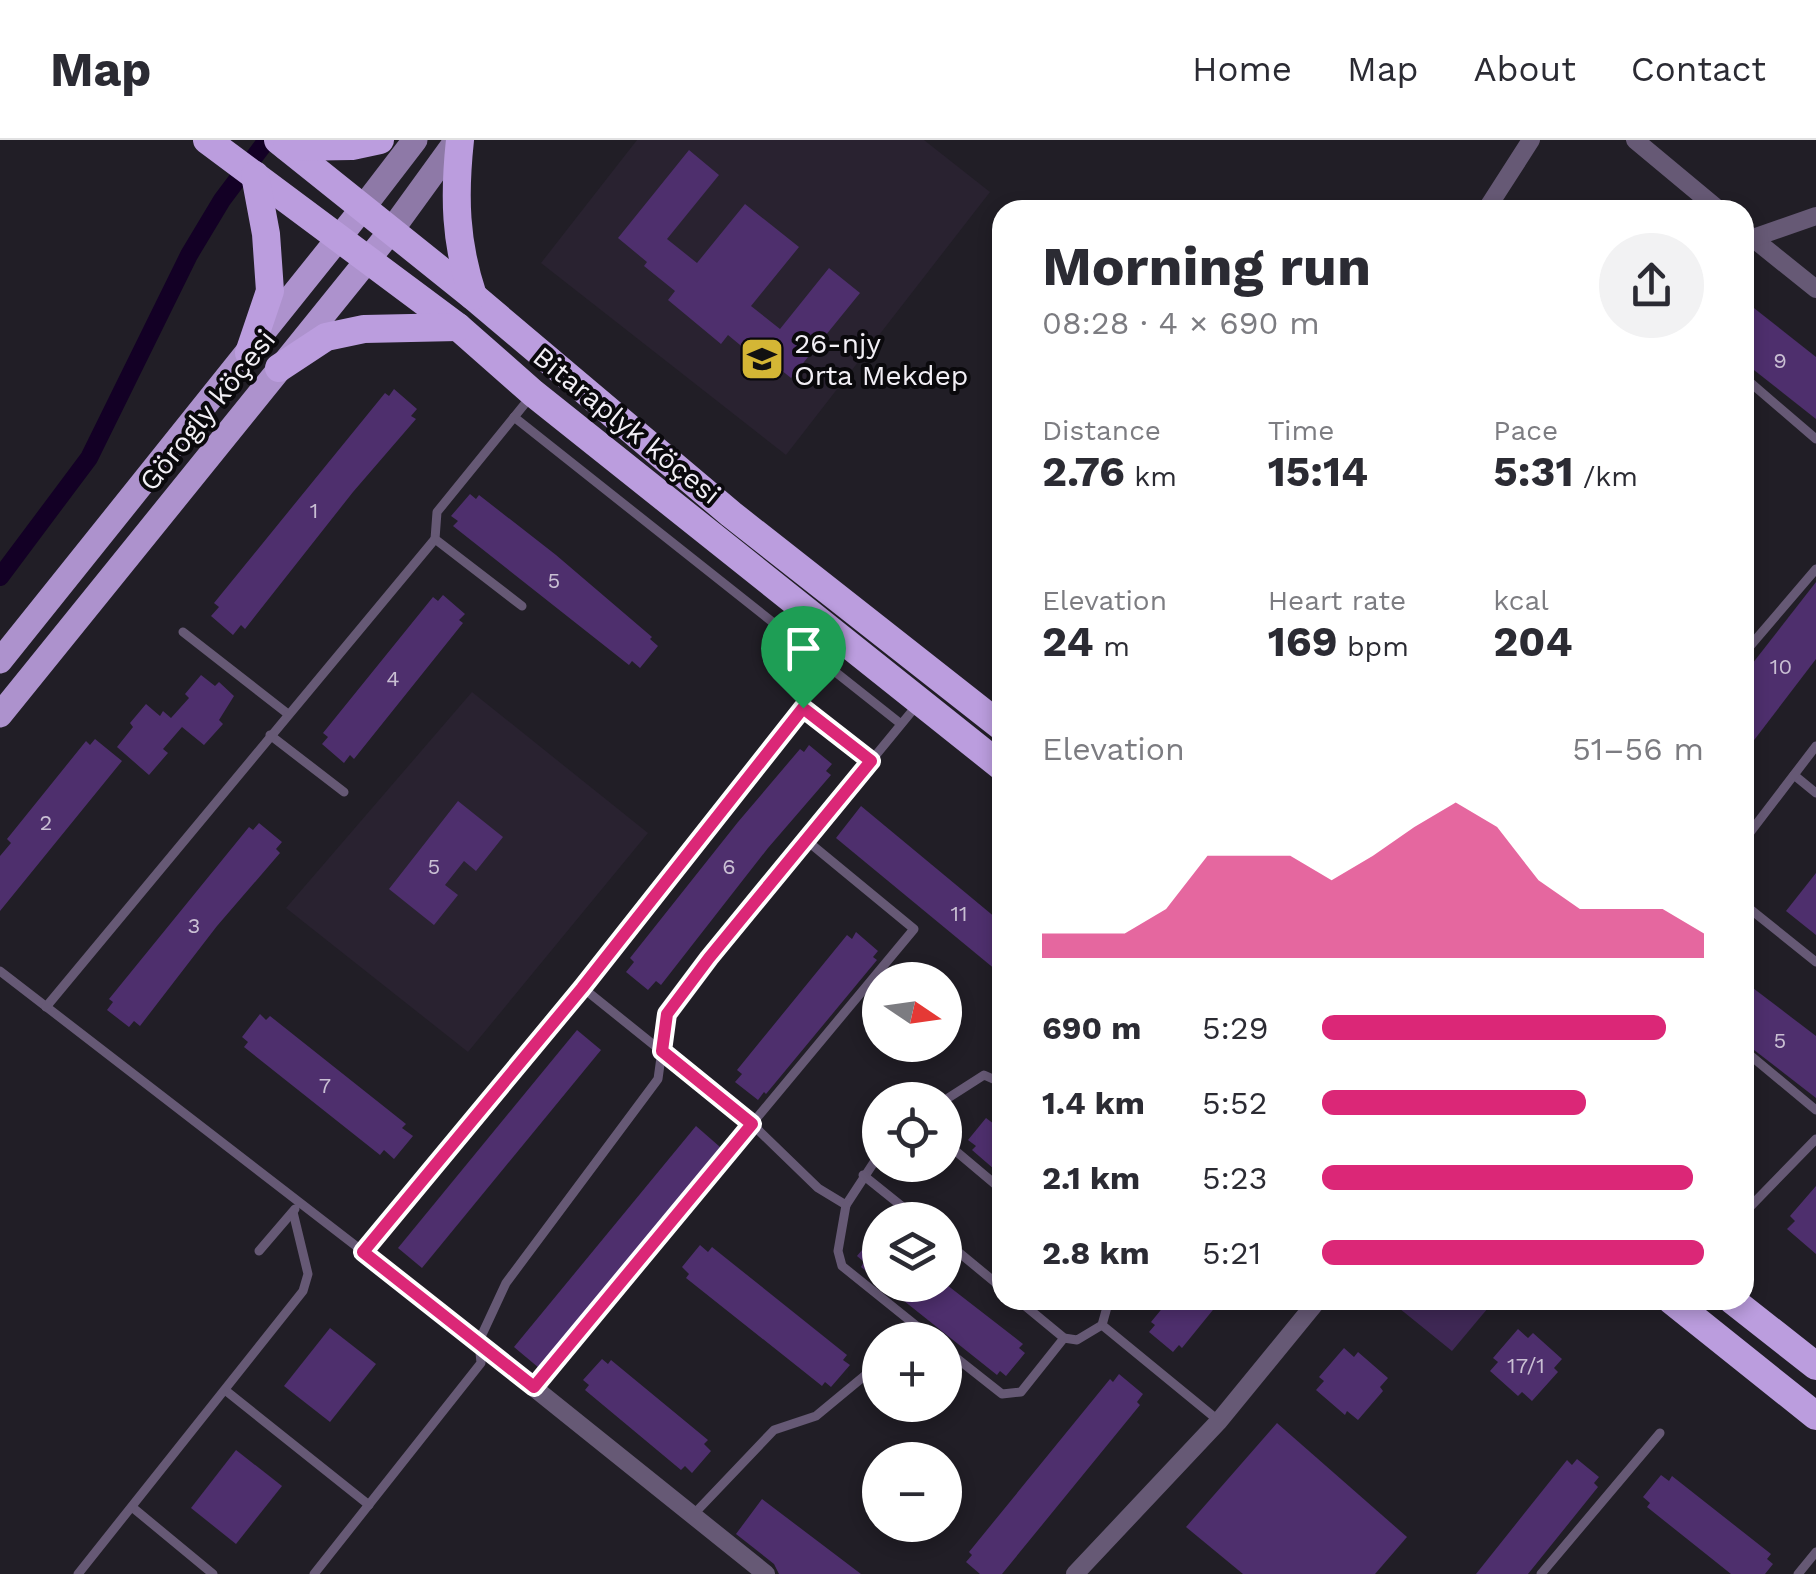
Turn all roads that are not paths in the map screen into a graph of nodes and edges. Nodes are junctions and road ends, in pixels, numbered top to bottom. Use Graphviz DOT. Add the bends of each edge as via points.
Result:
graph roads {
  1 [pos="380,140"];
  2 [pos="415,140"];
  3 [pos="458,140"];
  4 [pos="1531,140"];
  5 [pos="1635,140"];
  6 [pos="215,146"];
  7 [pos="294,149"];
  8 [pos="1659,149"];
  9 [pos="264,191"];
  10 [pos="1492,200"];
  11 [pos="1709,200"];
  12 [pos="362,209"];
  13 [pos="1816,216"];
  14 [pos="391,231"];
  15 [pos="1754,234"];
  16 [pos="339,238"];
  17 [pos="1754,239"];
  18 [pos="368,260"];
  19 [pos="1814,283"];
  20 [pos="474,297"];
  21 [pos="458,327"];
  22 [pos="248,353"];
  23 [pos="279,368"];
  24 [pos="1754,386"];
  25 [pos="533,393"];
  26 [pos="514,417"];
  27 [pos="1816,439"];
  28 [pos="435,539"];
  29 [pos="1816,570"];
  30 [pos="522,606"];
  31 [pos="183,632"];
  32 [pos="1754,642"];
  33 [pos="0,662"];
  34 [pos="920,701"];
  35 [pos="288,714"];
  36 [pos="0,715"];
  37 [pos="992,719"];
  38 [pos="902,724"];
  39 [pos="270,735"];
  40 [pos="1816,746"];
  41 [pos="992,759"];
  42 [pos="871,761"];
  43 [pos="1794,775"];
  44 [pos="344,792"];
  45 [pos="1816,793"];
  46 [pos="1754,827"];
  47 [pos="806,840"];
  48 [pos="1754,912"];
  49 [pos="1816,962"];
  50 [pos="0,971"];
  51 [pos="582,988"];
  52 [pos="46,1007"];
  53 [pos="662,1051"];
  54 [pos="1754,1058"];
  55 [pos="992,1078"];
  56 [pos="962,1089"];
  57 [pos="1816,1110"];
  58 [pos="752,1124"];
  59 [pos="1816,1138"];
  60 [pos="962,1156"];
  61 [pos="862,1177"];
  62 [pos="872,1182"];
  63 [pos="992,1182"];
  64 [pos="897,1202"];
  65 [pos="1754,1203"];
  66 [pos="846,1205"];
  67 [pos="296,1208"];
  68 [pos="259,1251"];
  69 [pos="363,1252"];
  70 [pos="962,1255"];
  71 [pos="992,1280"];
  72 [pos="1032,1310"];
  73 [pos="1106,1310"];
  74 [pos="1310,1310"];
  75 [pos="1684,1310"];
  76 [pos="1745,1310"];
  77 [pos="912,1322"];
  78 [pos="1102,1325"];
  79 [pos="1064,1338"];
  80 [pos="478,1342"];
  81 [pos="962,1362"];
  82 [pos="1816,1366"];
  83 [pos="862,1378"];
  84 [pos="534,1387"];
  85 [pos="225,1390"];
  86 [pos="1816,1416"];
  87 [pos="1219,1420"];
  88 [pos="1660,1433"];
  89 [pos="369,1505"];
  90 [pos="132,1507"];
  91 [pos="693,1515"];
  92 [pos="1816,1552"];
  93 [pos="318,1573"];
  94 [pos="78,1574"];
  95 [pos="213,1574"];
  96 [pos="766,1574"];
  97 [pos="1074,1574"];
  98 [pos="1541,1574"];
  99 [pos="1798,1574"];
  1 -- 7 [label="highway"];
  2 -- 12 [label="main road"];
  3 -- 14 [label="main road, Görogly köçesi"];
  3 -- 20 [label="highway" via="460,258"];
  4 -- 10 [label="street"];
  5 -- 8 [label="street"];
  6 -- 9 [label="highway, Bitaraplyk köçesi"];
  7 -- 12 [label="highway, Bitaraplyk köçesi"];
  8 -- 11 [label="street"];
  9 -- 16 [label="highway, Bitaraplyk köçesi"];
  9 -- 22 [label="highway" via="270,292"];
  12 -- 14 [label="highway, Bitaraplyk köçesi"];
  12 -- 16 [label="main road, Görogly köçesi"];
  13 -- 15 [label="street"];
  14 -- 18 [label="main road, Görogly köçesi"];
  14 -- 20 [label="highway, Bitaraplyk köçesi"];
  16 -- 18 [label="highway, Bitaraplyk köçesi"];
  16 -- 22 [label="main road, Görogly köçesi"];
  17 -- 19 [label="street"];
  18 -- 21 [label="highway, Bitaraplyk köçesi"];
  18 -- 23 [label="main road, Görogly köçesi"];
  20 -- 37 [label="highway, Bitaraplyk köçesi" via="731,514"];
  21 -- 23 [label="highway" via="364,329 326,337"];
  21 -- 25 [label="highway, Bitaraplyk köçesi"];
  22 -- 33 [label="main road, Görogly köçesi"];
  23 -- 36 [label="main road, Görogly köçesi"];
  24 -- 27 [label="lane"];
  25 -- 26 [label="lane"];
  25 -- 34 [label="highway, Bitaraplyk köçesi"];
  26 -- 28 [label="lane" via="437,512"];
  26 -- 38 [label="lane"];
  28 -- 30 [label="lane"];
  28 -- 35 [label="lane"];
  29 -- 32 [label="lane"];
  31 -- 35 [label="lane"];
  34 -- 38 [label="lane"];
  34 -- 41 [label="highway, Bitaraplyk köçesi"];
  35 -- 39 [label="lane"];
  38 -- 42 [label="lane"];
  39 -- 44 [label="lane"];
  39 -- 52 [label="lane"];
  40 -- 43 [label="lane"];
  42 -- 47 [label="lane"];
  42 -- 51 [label="lane" via="807,709 799,711"];
  43 -- 45 [label="lane"];
  43 -- 46 [label="lane"];
  47 -- 53 [label="lane" via="667,1014"];
  47 -- 58 [label="lane" via="914,929"];
  48 -- 49 [label="lane"];
  50 -- 52 [label="lane"];
  51 -- 53 [label="lane"];
  51 -- 69 [label="lane"];
  52 -- 67 [label="lane"];
  53 -- 58 [label="lane"];
  53 -- 80 [label="lane" via="658,1080 506,1283"];
  54 -- 57 [label="lane"];
  55 -- 56 [label="lane" via="984,1074"];
  58 -- 66 [label="lane" via="818,1188"];
  58 -- 84 [label="lane"];
  59 -- 65 [label="lane"];
  60 -- 63 [label="lane"];
  61 -- 66 [label="lane"];
  62 -- 64 [label="lane"];
  66 -- 77 [label="lane" via="842,1266"];
  67 -- 68 [label="lane"];
  67 -- 69 [label="lane"];
  67 -- 85 [label="lane" via="307,1283"];
  69 -- 80 [label="lane"];
  70 -- 71 [label="lane"];
  72 -- 79 [label="lane"];
  73 -- 78 [label="lane"];
  74 -- 87 [label="street"];
  75 -- 86 [label="highway"];
  76 -- 82 [label="highway"];
  78 -- 79 [label="lane" via="1076,1340"];
  78 -- 87 [label="lane"];
  79 -- 81 [label="lane" via="1020,1392 1002,1394"];
  80 -- 84 [label="lane"];
  80 -- 89 [label="lane" via="481,1363"];
  83 -- 91 [label="lane" via="816,1416 774,1430"];
  84 -- 91 [label="street"];
  85 -- 89 [label="lane"];
  85 -- 90 [label="lane"];
  87 -- 97 [label="street"];
  88 -- 98 [label="lane"];
  89 -- 93 [label="lane"];
  90 -- 94 [label="lane"];
  90 -- 95 [label="lane"];
  91 -- 96 [label="street"];
  92 -- 99 [label="lane"];
}
